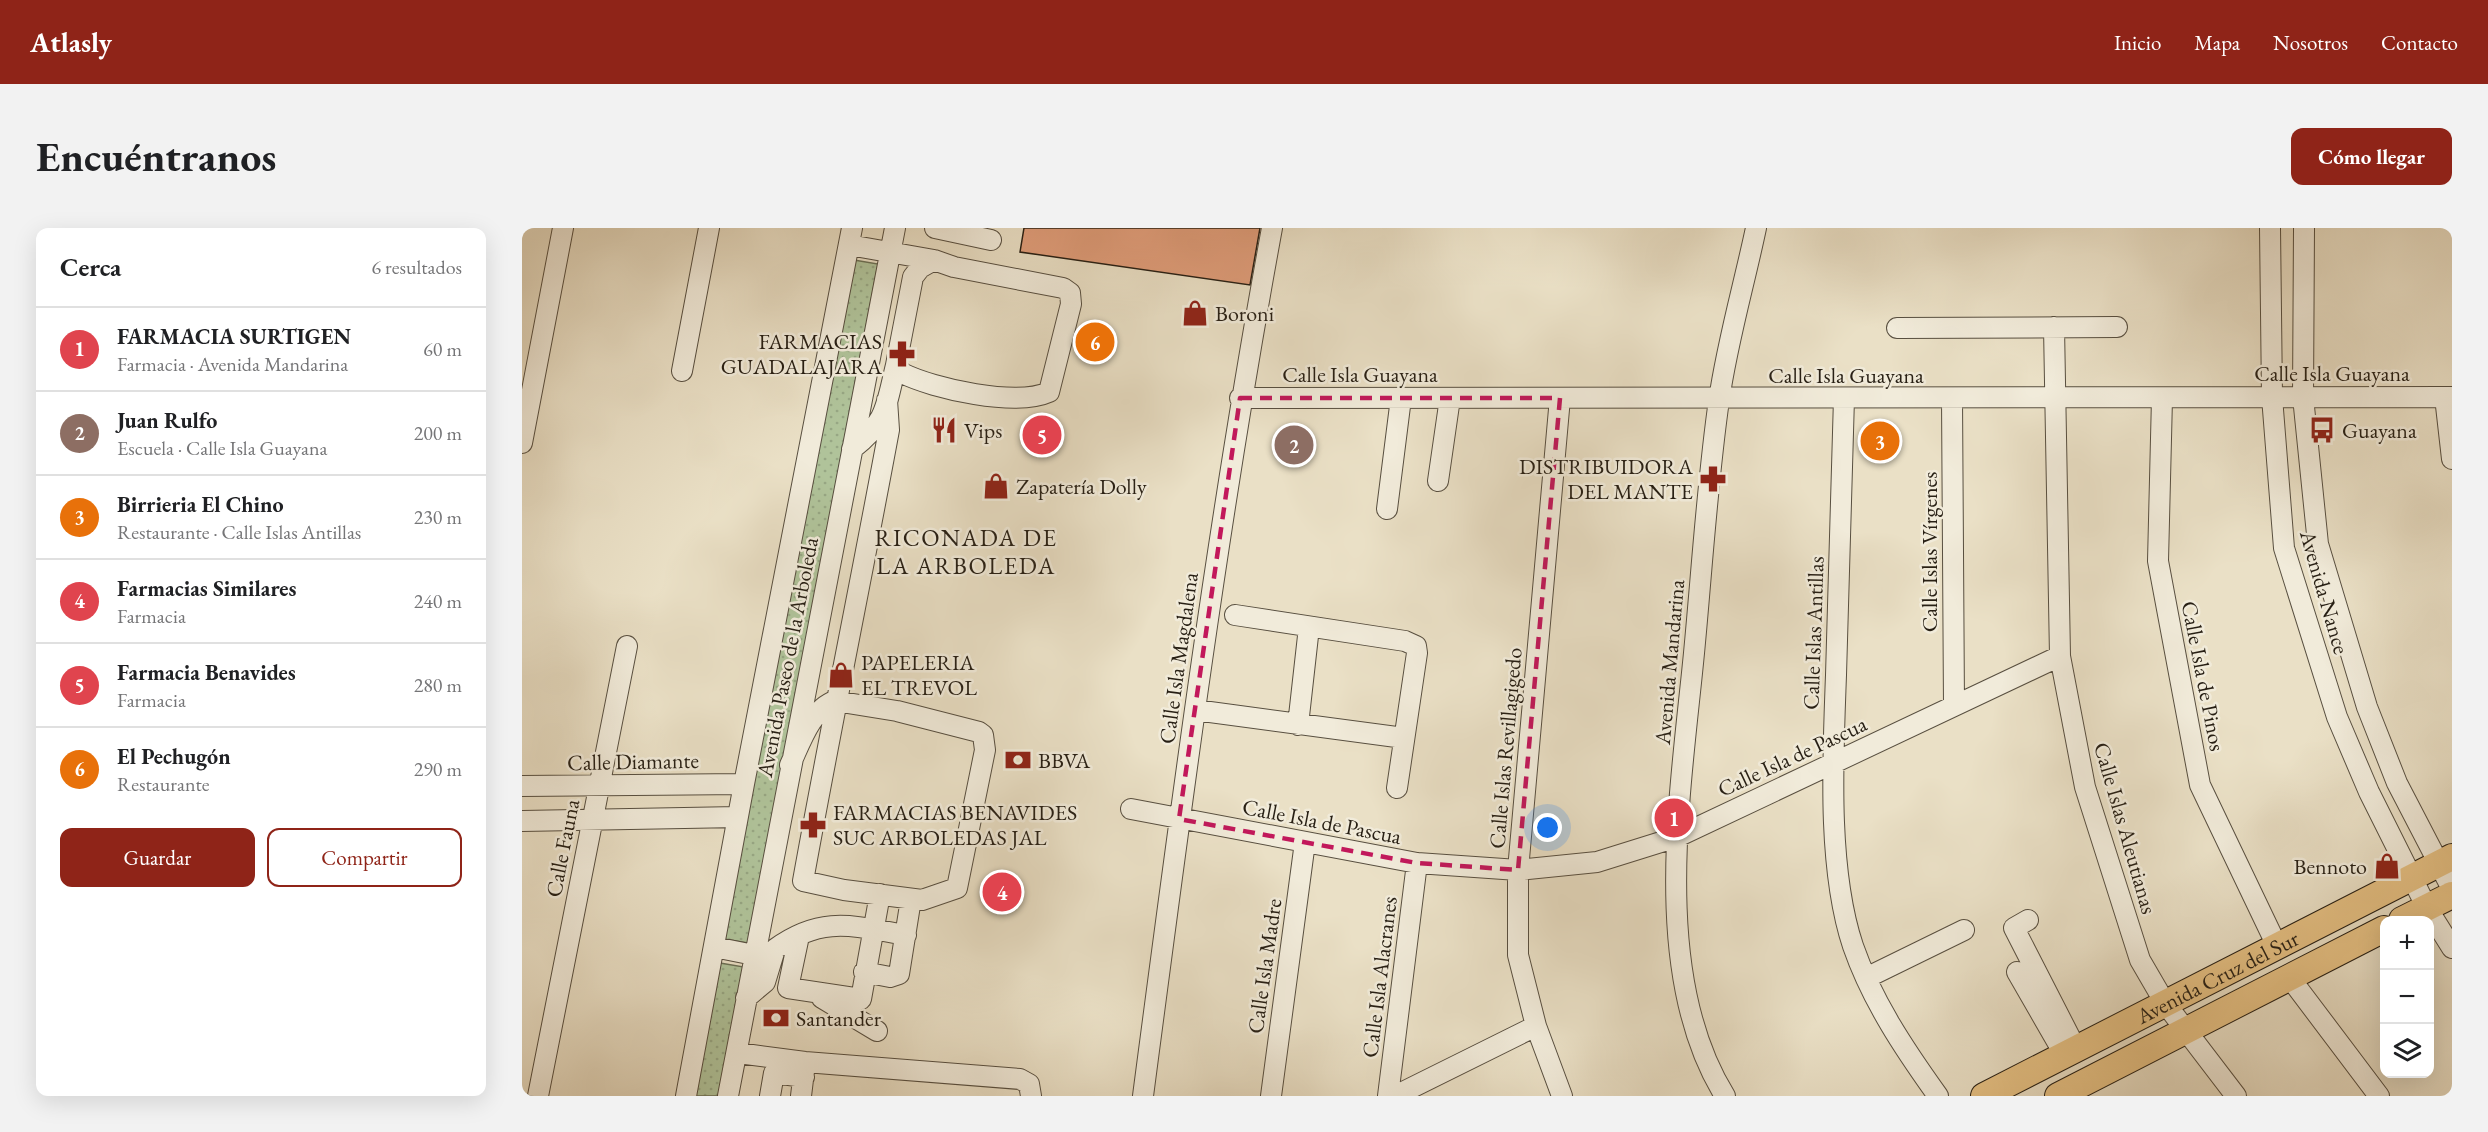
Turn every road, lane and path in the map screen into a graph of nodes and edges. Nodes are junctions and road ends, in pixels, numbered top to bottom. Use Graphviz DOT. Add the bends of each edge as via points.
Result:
graph roads {
  1 [pos="563,228"];
  2 [pos="709,228"];
  3 [pos="895,228"];
  4 [pos="935,228"];
  5 [pos="1272,228"];
  6 [pos="1756,228"];
  7 [pos="2270,228"];
  8 [pos="2304,228"];
  9 [pos="992,234"];
  10 [pos="851,236"];
  11 [pos="890,250"];
  12 [pos="934,260"];
  13 [pos="985,272"];
  14 [pos="2054,327"];
  15 [pos="2117,327"];
  16 [pos="1897,328"];
  17 [pos="896,365"];
  18 [pos="682,371"];
  19 [pos="2272,397"];
  20 [pos="2303,397"];
  21 [pos="2448,397"];
  22 [pos="1240,398"];
  23 [pos="1401,398"];
  24 [pos="1450,398"];
  25 [pos="1560,398"];
  26 [pos="1844,398"];
  27 [pos="1952,398"];
  28 [pos="2054,398"];
  29 [pos="2162,398"];
  30 [pos="1719,399"];
  31 [pos="887,400"];
  32 [pos="522,443"];
  33 [pos="852,449"];
  34 [pos="2452,459"];
  35 [pos="1438,482"];
  36 [pos="1387,508"];
  37 [pos="1235,615"];
  38 [pos="1309,627"];
  39 [pos="627,646"];
  40 [pos="2060,656"];
  41 [pos="835,701"];
  42 [pos="1954,706"];
  43 [pos="1195,710"];
  44 [pos="1298,725"];
  45 [pos="1404,738"];
  46 [pos="1833,762"];
  47 [pos="790,765"];
  48 [pos="744,783"];
  49 [pos="598,785"];
  50 [pos="522,786"];
  51 [pos="1397,788"];
  52 [pos="1131,808"];
  53 [pos="738,817"];
  54 [pos="1179,819"];
  55 [pos="592,820"];
  56 [pos="522,821"];
  57 [pos="1677,837"];
  58 [pos="1305,842"];
  59 [pos="2445,860"];
  60 [pos="1417,863"];
  61 [pos="1518,870"];
  62 [pos="769,875"];
  63 [pos="2412,878"];
  64 [pos="803,881"];
  65 [pos="2452,890"];
  66 [pos="880,894"];
  67 [pos="2452,895"];
  68 [pos="911,899"];
  69 [pos="2427,908"];
  70 [pos="2412,916"];
  71 [pos="2028,920"];
  72 [pos="872,929"];
  73 [pos="1964,930"];
  74 [pos="2380,933"];
  75 [pos="906,935"];
  76 [pos="799,936"];
  77 [pos="2277,946"];
  78 [pos="714,947"];
  79 [pos="2452,948"];
  80 [pos="754,955"];
  81 [pos="864,972"];
  82 [pos="2017,972"];
  83 [pos="1866,978"];
  84 [pos="2290,978"];
  85 [pos="812,992"];
  86 [pos="746,998"];
  87 [pos="2165,1003"];
  88 [pos="1536,1026"];
  89 [pos="877,1031"];
  90 [pos="2186,1031"];
  91 [pos="2070,1052"];
  92 [pos="738,1053"];
  93 [pos="804,1078"];
  94 [pos="1030,1090"];
  95 [pos="1998,1093"];
  96 [pos="2073,1093"];
  97 [pos="538,1096"];
  98 [pos="686,1096"];
  99 [pos="729,1096"];
  100 [pos="770,1096"];
  101 [pos="1143,1096"];
  102 [pos="1271,1096"];
  103 [pos="1388,1096"];
  104 [pos="1395,1096"];
  105 [pos="1562,1096"];
  106 [pos="1725,1096"];
  107 [pos="1938,1096"];
  108 [pos="2236,1096"];
  109 [pos="2379,1096"];
  1 -- 32 [label="street"];
  2 -- 18 [label="street"];
  3 -- 11 [label="street, Avenida Paseo de la Arboleda"];
  4 -- 9 [label="street"];
  5 -- 22 [label="street, Calle Isla Magdalena"];
  6 -- 30 [label="street, Avenida Mandarina"];
  7 -- 19 [label="street, Avenida Nance"];
  8 -- 20 [label="street, Avenida Nance"];
  9 -- 13 [label="street"];
  10 -- 11 [label="street"];
  10 -- 48 [label="street, Avenida Paseo de la Arboleda"];
  11 -- 12 [label="street"];
  11 -- 33 [label="street, Avenida Paseo de la Arboleda"];
  12 -- 13 [label="street"];
  12 -- 17 [label="street" via="913,277"];
  13 -- 17 [label="street" via="1063,288 1070,293 1071,304 1049,392 1012,398 959,389 912,378"];
  14 -- 15 [label="street"];
  14 -- 16 [label="street"];
  14 -- 28 [label="street, Calle Islas Aleutianas"];
  17 -- 31 [label="street"];
  19 -- 20 [label="street, Calle Isla Guayana"];
  19 -- 29 [label="street, Calle Isla Guayana"];
  19 -- 63 [label="street, Avenida Nance" via="2284,548 2337,717"];
  20 -- 21 [label="street, Calle Isla Guayana"];
  20 -- 59 [label="street, Avenida Nance" via="2318,544 2367,707 2397,783"];
  21 -- 34 [label="street"];
  22 -- 23 [label="street, Calle Isla Guayana"];
  22 -- 43 [label="street, Calle Isla Magdalena"];
  23 -- 24 [label="street, Calle Isla Guayana"];
  23 -- 36 [label="street"];
  24 -- 25 [label="street, Calle Isla Guayana"];
  24 -- 35 [label="street"];
  25 -- 30 [label="street, Calle Isla Guayana"];
  25 -- 61 [label="street, Calle Islas Revillagigedo"];
  26 -- 27 [label="street, Calle Isla Guayana"];
  26 -- 30 [label="street, Calle Isla Guayana"];
  26 -- 46 [label="street, Calle Islas Antillas"];
  27 -- 28 [label="street, Calle Isla Guayana"];
  27 -- 42 [label="street, Calle Islas Vírgenes"];
  28 -- 29 [label="street, Calle Isla Guayana"];
  28 -- 40 [label="street, Calle Islas Aleutianas"];
  29 -- 77 [label="street, Calle Isla de Pinos" via="2158,561 2200,785"];
  30 -- 57 [label="street, Avenida Mandarina"];
  31 -- 33 [label="street" via="872,434"];
  31 -- 41 [label="street" via="889,430"];
  33 -- 47 [label="street, Avenida Paseo de la Arboleda"];
  37 -- 38 [label="street"];
  38 -- 44 [label="street"];
  38 -- 45 [label="street" via="1416,646"];
  39 -- 49 [label="street, Calle Fauna"];
  40 -- 42 [label="street, Calle Isla de Pascua"];
  40 -- 87 [label="street, Calle Islas Aleutianas" via="2085,787 2140,960"];
  41 -- 47 [label="street" via="827,704 806,731"];
  41 -- 64 [label="street"];
  41 -- 68 [label="street" via="946,722 983,735 985,750 959,884 949,892"];
  42 -- 46 [label="street, Calle Isla de Pascua"];
  43 -- 44 [label="street"];
  43 -- 54 [label="street, Calle Isla Magdalena"];
  44 -- 45 [label="street"];
  45 -- 51 [label="street"];
  46 -- 57 [label="street, Calle Isla de Pascua"];
  46 -- 83 [label="street, Calle Islas Antillas" via="1843,904"];
  47 -- 62 [label="street, Avenida Paseo de la Arboleda"];
  48 -- 49 [label="street, Calle Diamante"];
  48 -- 53 [label="street, Avenida Paseo de la Arboleda"];
  49 -- 50 [label="street, Calle Diamante"];
  49 -- 55 [label="street, Calle Fauna"];
  52 -- 54 [label="street, Calle Isla de Pascua"];
  53 -- 55 [label="street"];
  53 -- 78 [label="street, Avenida Paseo de la Arboleda"];
  54 -- 58 [label="street, Calle Isla de Pascua"];
  54 -- 101 [label="street, Calle Isla Magdalena"];
  55 -- 56 [label="street"];
  55 -- 97 [label="street, Calle Fauna"];
  57 -- 61 [label="street, Calle Isla de Pascua" via="1597,862"];
  57 -- 106 [label="street, Avenida Mandarina" via="1681,972 1706,1057"];
  58 -- 60 [label="street, Calle Isla de Pascua"];
  58 -- 102 [label="street, Calle Isla Madre"];
  59 -- 63 [label="main road, Avenida Cruz del Sur"];
  59 -- 65 [label="street, Avenida Nance"];
  60 -- 61 [label="street, Calle Isla de Pascua"];
  60 -- 103 [label="street, Calle Isla Alacranes"];
  61 -- 88 [label="street, Calle Islas Revillagigedo" via="1518,955"];
  62 -- 64 [label="street"];
  62 -- 80 [label="street, Avenida Paseo de la Arboleda"];
  63 -- 69 [label="street, Avenida Nance"];
  63 -- 77 [label="main road, Avenida Cruz del Sur"];
  64 -- 66 [label="street"];
  66 -- 68 [label="street"];
  66 -- 72 [label="street"];
  67 -- 69 [label="main road"];
  68 -- 75 [label="street"];
  69 -- 70 [label="main road"];
  69 -- 79 [label="street, Avenida Nance"];
  71 -- 91 [label="street" via="2014,928"];
  72 -- 75 [label="street"];
  72 -- 76 [label="street" via="828,925"];
  72 -- 81 [label="street"];
  73 -- 83 [label="street"];
  74 -- 84 [label="main road, Avenida Cruz del Sur"];
  75 -- 81 [label="street" via="899,974 890,977"];
  76 -- 85 [label="street" via="787,985"];
  76 -- 86 [label="street" via="775,949 765,982"];
  77 -- 87 [label="main road, Avenida Cruz del Sur"];
  78 -- 80 [label="street"];
  78 -- 98 [label="street, Avenida Paseo de la Arboleda"];
  80 -- 86 [label="street, Avenida Paseo de la Arboleda"];
  81 -- 85 [label="street" via="861,999"];
  82 -- 91 [label="street"];
  83 -- 107 [label="street, Calle Islas Antillas" via="1909,1055"];
  84 -- 90 [label="main road, Avenida Cruz del Sur"];
  84 -- 109 [label="street"];
  85 -- 89 [label="street"];
  86 -- 92 [label="street, Avenida Paseo de la Arboleda"];
  87 -- 90 [label="street, Calle Islas Aleutianas"];
  87 -- 91 [label="main road, Avenida Cruz del Sur"];
  88 -- 104 [label="street"];
  88 -- 105 [label="street, Calle Islas Revillagigedo"];
  90 -- 96 [label="main road, Avenida Cruz del Sur"];
  90 -- 108 [label="street, Calle Islas Aleutianas"];
  91 -- 95 [label="main road, Avenida Cruz del Sur"];
  92 -- 93 [label="street"];
  92 -- 99 [label="street, Avenida Paseo de la Arboleda"];
  93 -- 94 [label="street" via="1020,1078"];
  93 -- 100 [label="street" via="774,1073"];
}
